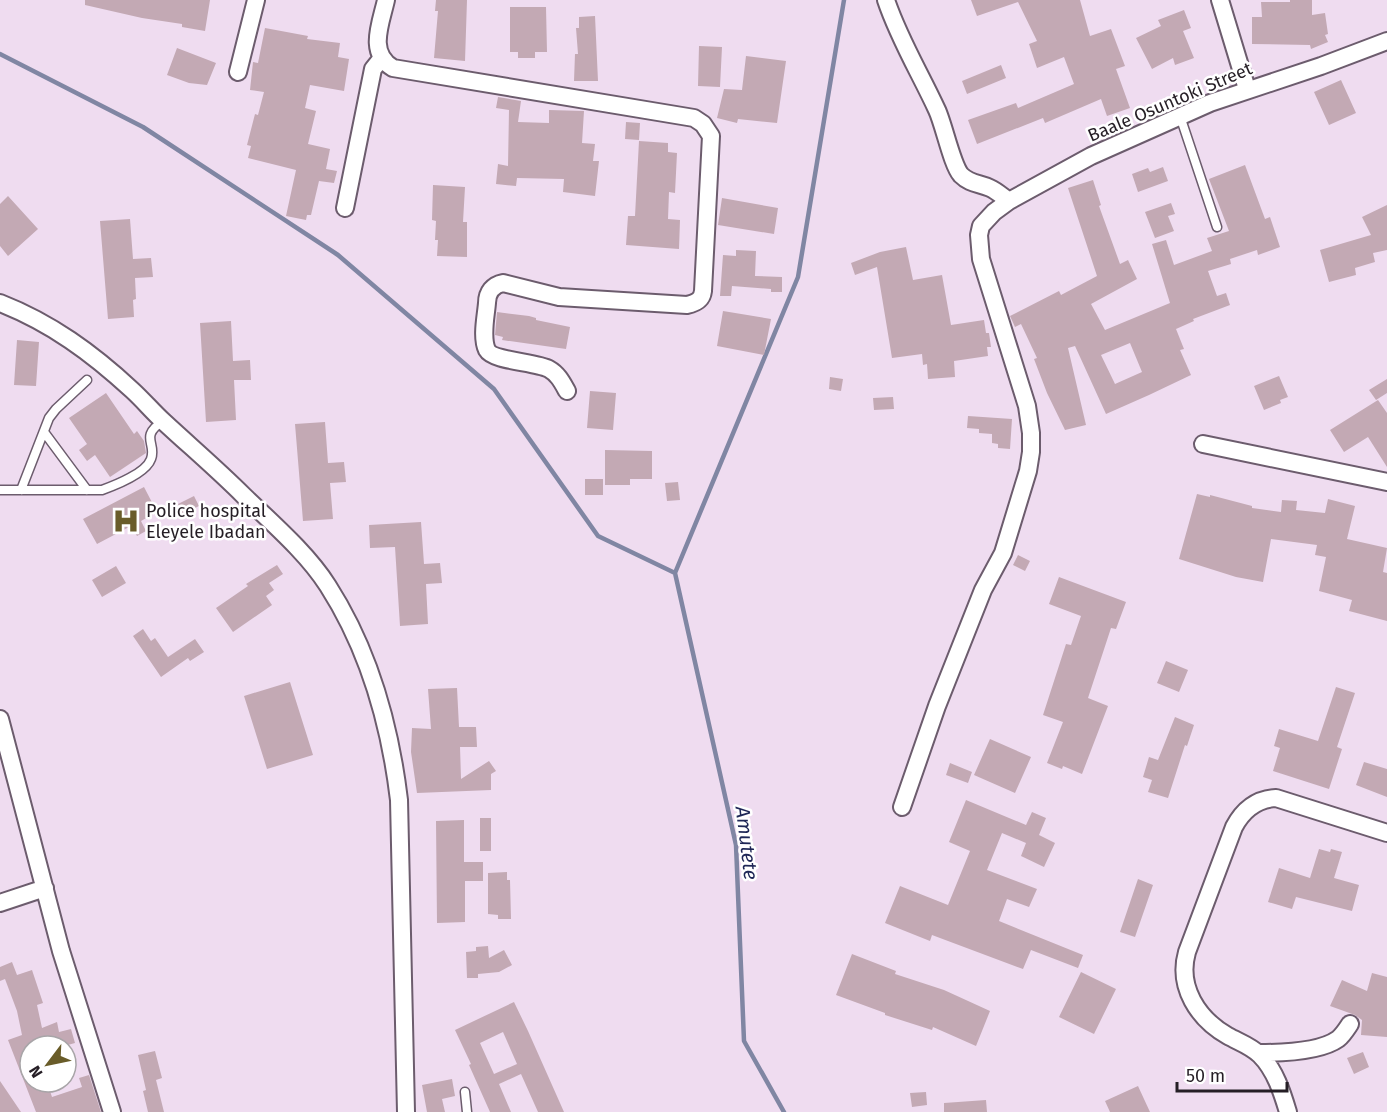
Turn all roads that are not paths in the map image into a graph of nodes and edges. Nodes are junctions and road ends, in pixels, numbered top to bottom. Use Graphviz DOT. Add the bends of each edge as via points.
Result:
graph roads {
  1 [pos="256,0"];
  2 [pos="386,0"];
  3 [pos="886,0"];
  4 [pos="1220,0"];
  5 [pos="1387,41"];
  6 [pos="381,58"];
  7 [pos="238,72"];
  8 [pos="1247,89"];
  9 [pos="1180,116"];
  10 [pos="1009,201"];
  11 [pos="345,208"];
  12 [pos="1217,228"];
  13 [pos="0,303"];
  14 [pos="87,380"];
  15 [pos="567,391"];
  16 [pos="163,421"];
  17 [pos="44,432"];
  18 [pos="1203,444"];
  19 [pos="1387,482"];
  20 [pos="0,490"];
  21 [pos="21,490"];
  22 [pos="87,490"];
  23 [pos="0,719"];
  24 [pos="903,807"];
  25 [pos="1387,833"];
  26 [pos="45,888"];
  27 [pos="0,903"];
  28 [pos="1350,1024"];
  29 [pos="1259,1053"];
  30 [pos="465,1092"];
  31 [pos="112,1112"];
  32 [pos="406,1112"];
  33 [pos="467,1112"];
  34 [pos="1288,1112"];
  1 -- 7 [label="street"];
  2 -- 6 [label="street" via="377,40"];
  3 -- 10 [label="street" via="940,118 956,169 973,184 990,188"];
  4 -- 8 [label="street"];
  5 -- 8 [label="street, Baale Osuntoki Street"];
  6 -- 11 [label="street" via="373,69"];
  6 -- 15 [label="street" via="398,69 694,118 708,131 712,142 704,291 698,302 687,305 560,297 503,283 490,291 485,338 489,353 549,369"];
  8 -- 9 [label="street, Baale Osuntoki Street"];
  9 -- 10 [label="street, Baale Osuntoki Street" via="1091,156"];
  9 -- 12 [label="lane"];
  10 -- 24 [label="street, Baale Osuntoki Street" via="981,226 979,236 981,259 1027,406 1031,433 1028,471 1003,553 983,590"];
  13 -- 16 [label="street" via="31,315 81,347"];
  14 -- 17 [label="lane" via="56,409"];
  16 -- 22 [label="lane" via="151,433 150,463 115,486"];
  16 -- 32 [label="street" via="220,471 313,566 344,614 374,686 387,726 399,800"];
  17 -- 21 [label="lane"];
  17 -- 22 [label="lane"];
  18 -- 19 [label="street"];
  20 -- 21 [label="lane"];
  21 -- 22 [label="lane"];
  23 -- 26 [label="street"];
  25 -- 29 [label="street" via="1276,798 1259,801 1234,827 1183,966 1194,1005 1219,1030"];
  26 -- 27 [label="street"];
  26 -- 31 [label="street"];
  28 -- 29 [label="street" via="1331,1043"];
  29 -- 34 [label="street" via="1278,1083"];
  30 -- 33 [label="lane"];
}
